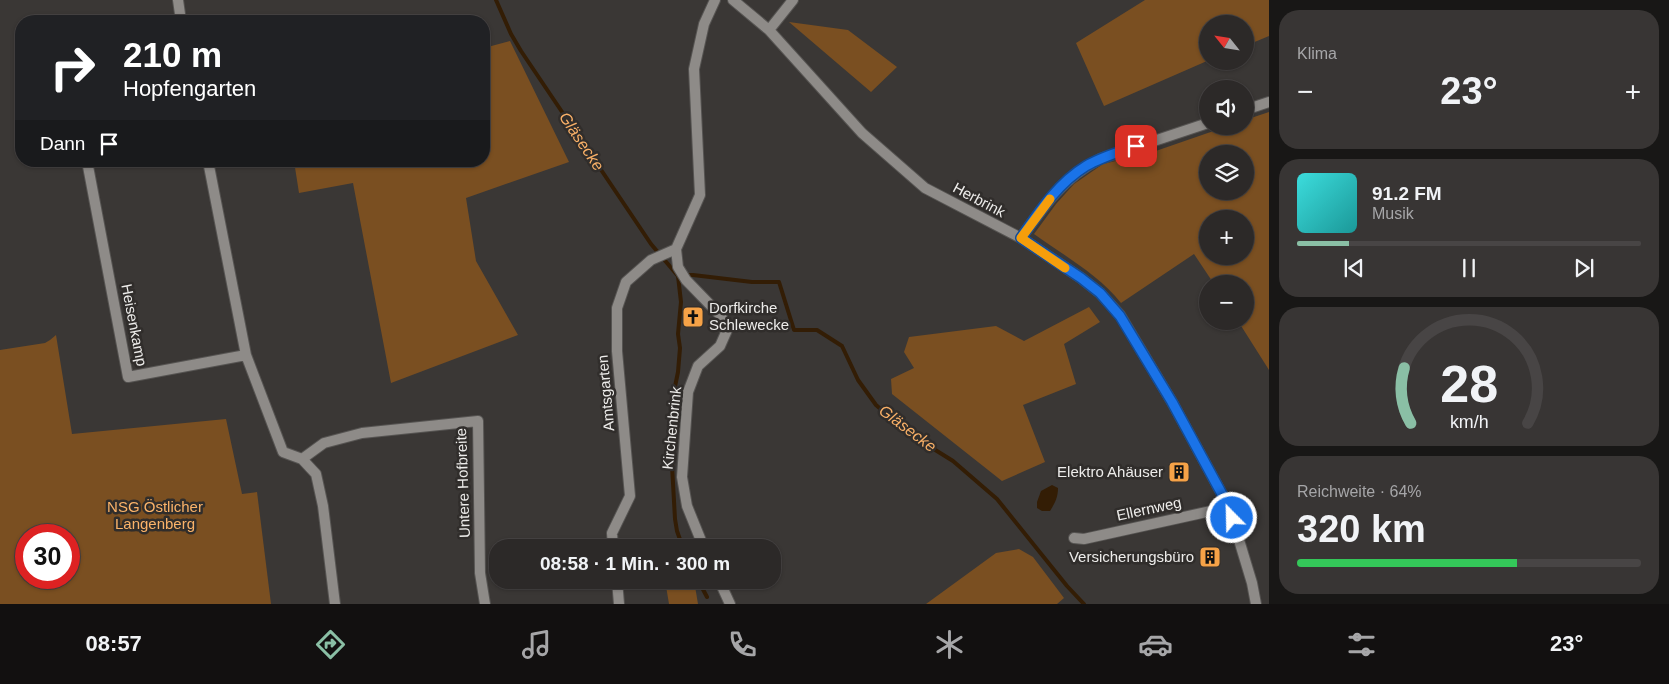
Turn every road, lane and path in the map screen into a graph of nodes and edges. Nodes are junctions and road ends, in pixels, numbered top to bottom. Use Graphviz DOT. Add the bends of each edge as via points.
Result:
graph roads {
  1 [pos="178,0"];
  2 [pos="715,0"];
  3 [pos="733,0"];
  4 [pos="793,0"];
  5 [pos="180,15"];
  6 [pos="768,30"];
  7 [pos="1269,102"];
  8 [pos="1254,107"];
  9 [pos="1199,126"];
  10 [pos="88,167"];
  11 [pos="209,167"];
  12 [pos="1021,238"];
  13 [pos="676,249"];
  14 [pos="246,355"];
  15 [pos="302,459"];
  16 [pos="1229,507"];
  17 [pos="1074,538"];
  18 [pos="612,539"];
  19 [pos="700,539"];
  20 [pos="617,589"];
  21 [pos="723,589"];
  22 [pos="335,604"];
  23 [pos="485,604"];
  24 [pos="619,604"];
  25 [pos="730,604"];
  26 [pos="1256,604"];
  1 -- 5 [label="street"];
  2 -- 13 [label="street" via="704,24 694,69 700,195"];
  3 -- 6 [label="street, Herbrink"];
  4 -- 6 [label="street"];
  6 -- 12 [label="street, Herbrink" via="862,133 925,188"];
  7 -- 8 [label="street"];
  9 -- 12 [label="street" via="1100,159 1076,172 1057,190"];
  10 -- 14 [label="street, Heisenkamp" via="128,377"];
  11 -- 14 [label="street"];
  12 -- 16 [label="street, Herbrink" via="1081,278 1100,293 1120,316"];
  13 -- 18 [label="street, Amtsgarten" via="651,260 626,282 617,308 617,351 630,496 612,533"];
  13 -- 19 [label="street, Kirchenbrink" via="678,267 686,280 720,315 728,328 720,346 698,366 688,392 682,477 687,506"];
  14 -- 15 [label="street" via="283,452"];
  15 -- 22 [label="street" via="316,474"];
  15 -- 23 [label="street, Untere Hofbreite" via="324,443 362,433 478,421 480,573"];
  16 -- 17 [label="street, Ellernweg" via="1084,539"];
  16 -- 26 [label="street, Herbrink"];
  20 -- 24 [label="street"];
  21 -- 25 [label="street"];
}
